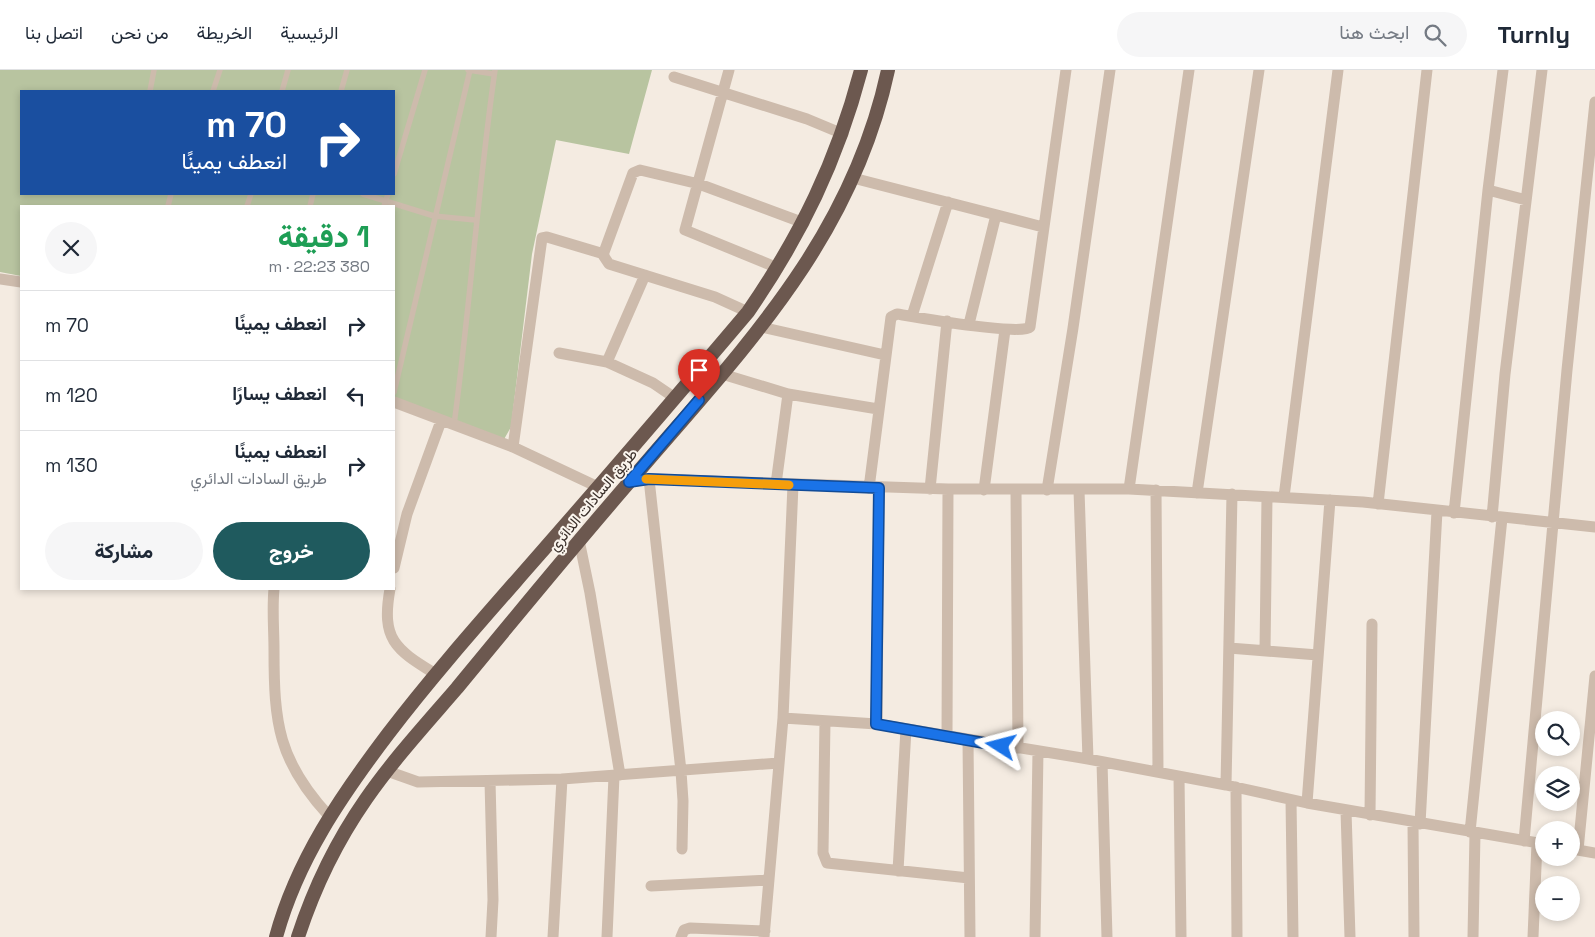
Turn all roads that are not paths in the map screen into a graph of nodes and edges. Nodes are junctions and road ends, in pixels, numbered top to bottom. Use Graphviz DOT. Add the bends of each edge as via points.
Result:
graph roads {
  1 [pos="154,70"];
  2 [pos="220,70"];
  3 [pos="288,70"];
  4 [pos="347,70"];
  5 [pos="425,70"];
  6 [pos="469,70"];
  7 [pos="729,70"];
  8 [pos="862,70"];
  9 [pos="888,70"];
  10 [pos="1066,70"];
  11 [pos="1110,70"];
  12 [pos="1189,70"];
  13 [pos="1259,70"];
  14 [pos="1338,70"];
  15 [pos="1428,70"];
  16 [pos="1503,70"];
  17 [pos="1542,70"];
  18 [pos="494,72"];
  19 [pos="674,77"];
  20 [pos="150,90"];
  21 [pos="213,90"];
  22 [pos="282,90"];
  23 [pos="341,90"];
  24 [pos="723,92"];
  25 [pos="1595,102"];
  26 [pos="843,134"];
  27 [pos="395,171"];
  28 [pos="853,178"];
  29 [pos="699,184"];
  30 [pos="1488,190"];
  31 [pos="365,195"];
  32 [pos="1526,200"];
  33 [pos="948,202"];
  34 [pos="385,204"];
  35 [pos="395,206"];
  36 [pos="996,215"];
  37 [pos="434,216"];
  38 [pos="475,220"];
  39 [pos="804,223"];
  40 [pos="1043,227"];
  41 [pos="604,254"];
  42 [pos="778,268"];
  43 [pos="645,275"];
  44 [pos="0,278"];
  45 [pos="20,282"];
  46 [pos="748,312"];
  47 [pos="912,316"];
  48 [pos="947,321"];
  49 [pos="969,324"];
  50 [pos="761,326"];
  51 [pos="1004,330"];
  52 [pos="559,353"];
  53 [pos="885,355"];
  54 [pos="607,362"];
  55 [pos="722,374"];
  56 [pos="395,388"];
  57 [pos="788,394"];
  58 [pos="675,398"];
  59 [pos="395,402"];
  60 [pos="878,409"];
  61 [pos="441,421"];
  62 [pos="454,425"];
  63 [pos="513,446"];
  64 [pos="649,479"];
  65 [pos="629,482"];
  66 [pos="776,484"];
  67 [pos="793,485"];
  68 [pos="598,487"];
  69 [pos="874,488"];
  70 [pos="930,489"];
  71 [pos="948,489"];
  72 [pos="1130,489"];
  73 [pos="984,490"];
  74 [pos="1016,490"];
  75 [pos="1047,490"];
  76 [pos="1079,490"];
  77 [pos="1156,490"];
  78 [pos="1197,492"];
  79 [pos="1232,494"];
  80 [pos="1267,496"];
  81 [pos="1284,498"];
  82 [pos="1330,500"];
  83 [pos="1378,504"];
  84 [pos="1437,511"];
  85 [pos="1454,513"];
  86 [pos="1497,518"];
  87 [pos="1552,524"];
  88 [pos="1595,528"];
  89 [pos="579,540"];
  90 [pos="395,564"];
  91 [pos="274,590"];
  92 [pos="390,590"];
  93 [pos="1372,624"];
  94 [pos="1229,648"];
  95 [pos="455,650"];
  96 [pos="1265,651"];
  97 [pos="1318,655"];
  98 [pos="474,667"];
  99 [pos="434,673"];
  100 [pos="1595,676"];
  101 [pos="783,718"];
  102 [pos="825,720"];
  103 [pos="876,724"];
  104 [pos="906,730"];
  105 [pos="947,737"];
  106 [pos="968,740"];
  107 [pos="1018,748"];
  108 [pos="1038,751"];
  109 [pos="1088,760"];
  110 [pos="1102,762"];
  111 [pos="780,763"];
  112 [pos="387,771"];
  113 [pos="681,771"];
  114 [pos="1158,772"];
  115 [pos="617,775"];
  116 [pos="1179,776"];
  117 [pos="562,779"];
  118 [pos="490,781"];
  119 [pos="1231,786"];
  120 [pos="1291,800"];
  121 [pos="1307,803"];
  122 [pos="1346,810"];
  123 [pos="1370,815"];
  124 [pos="329,816"];
  125 [pos="1578,821"];
  126 [pos="1417,823"];
  127 [pos="1472,833"];
  128 [pos="1524,841"];
  129 [pos="1535,843"];
  130 [pos="682,849"];
  131 [pos="1580,851"];
  132 [pos="1595,853"];
  133 [pos="1539,866"];
  134 [pos="898,871"];
  135 [pos="969,878"];
  136 [pos="769,880"];
  137 [pos="651,886"];
  138 [pos="765,934"];
  139 [pos="276,937"];
  140 [pos="298,937"];
  141 [pos="491,937"];
  142 [pos="553,937"];
  143 [pos="607,937"];
  144 [pos="681,937"];
  145 [pos="970,937"];
  146 [pos="1035,937"];
  147 [pos="1106,937"];
  148 [pos="1181,937"];
  149 [pos="1237,937"];
  150 [pos="1293,937"];
  151 [pos="1350,937"];
  152 [pos="1414,937"];
  153 [pos="1474,937"];
  154 [pos="1534,937"];
  1 -- 20 [label="lane"];
  2 -- 21 [label="lane"];
  3 -- 22 [label="lane"];
  4 -- 23 [label="lane"];
  5 -- 27 [label="lane"];
  6 -- 18 [label="lane"];
  6 -- 37 [label="lane"];
  7 -- 24 [label="street"];
  8 -- 26 [label="highway, طريق السادات الدائري"];
  9 -- 28 [label="highway, طريق السادات الدائري" via="871,131"];
  10 -- 40 [label="street"];
  11 -- 75 [label="street"];
  12 -- 72 [label="street"];
  13 -- 78 [label="street"];
  14 -- 81 [label="street"];
  15 -- 83 [label="street"];
  16 -- 30 [label="street"];
  17 -- 32 [label="street"];
  18 -- 38 [label="lane"];
  19 -- 24 [label="street"];
  24 -- 26 [label="street"];
  24 -- 29 [label="street"];
  25 -- 87 [label="street"];
  26 -- 39 [label="highway, طريق السادات الدائري"];
  28 -- 33 [label="street"];
  28 -- 50 [label="highway, طريق السادات الدائري" via="812,255"];
  29 -- 39 [label="street"];
  29 -- 41 [label="street" via="634,171"];
  29 -- 42 [label="street" via="686,231"];
  30 -- 32 [label="street"];
  30 -- 85 [label="street"];
  31 -- 34 [label="lane"];
  32 -- 86 [label="street" via="1506,374"];
  33 -- 36 [label="street"];
  33 -- 47 [label="street"];
  35 -- 37 [label="lane"];
  36 -- 40 [label="street"];
  36 -- 49 [label="street"];
  37 -- 38 [label="lane"];
  37 -- 56 [label="lane"];
  38 -- 62 [label="lane" via="467,332"];
  39 -- 42 [label="highway, طريق السادات الدائري"];
  40 -- 51 [label="street" via="1030,327"];
  41 -- 43 [label="street" via="608,264"];
  41 -- 63 [label="street" via="542,238"];
  42 -- 46 [label="highway, طريق السادات الدائري"];
  43 -- 46 [label="street" via="715,297"];
  43 -- 54 [label="street"];
  44 -- 45 [label="street"];
  46 -- 58 [label="highway, طريق السادات الدائري"];
  47 -- 48 [label="street"];
  47 -- 53 [label="street" via="897,314 891,317"];
  48 -- 49 [label="street"];
  48 -- 70 [label="street"];
  49 -- 51 [label="street"];
  50 -- 53 [label="street"];
  50 -- 55 [label="highway, طريق السادات الدائري"];
  51 -- 73 [label="street"];
  52 -- 54 [label="street"];
  53 -- 60 [label="street"];
  54 -- 58 [label="street" via="653,383"];
  55 -- 57 [label="street"];
  55 -- 65 [label="highway, طريق السادات الدائري"];
  57 -- 60 [label="street"];
  57 -- 66 [label="street"];
  58 -- 68 [label="highway, طريق السادات الدائري"];
  59 -- 61 [label="street"];
  60 -- 69 [label="street"];
  61 -- 62 [label="street"];
  61 -- 90 [label="street" via="407,514"];
  62 -- 63 [label="street"];
  63 -- 68 [label="street"];
  64 -- 65 [label="street"];
  64 -- 66 [label="street"];
  64 -- 113 [label="street"];
  65 -- 89 [label="highway, طريق السادات الدائري"];
  66 -- 67 [label="street"];
  67 -- 69 [label="street"];
  67 -- 101 [label="street"];
  68 -- 95 [label="highway, طريق السادات الدائري"];
  69 -- 70 [label="street"];
  69 -- 103 [label="street"];
  70 -- 71 [label="street"];
  71 -- 73 [label="street"];
  71 -- 105 [label="street"];
  72 -- 76 [label="street"];
  72 -- 77 [label="street"];
  73 -- 74 [label="street"];
  74 -- 75 [label="street"];
  74 -- 107 [label="street"];
  75 -- 76 [label="street"];
  76 -- 109 [label="street"];
  77 -- 78 [label="street"];
  77 -- 114 [label="street"];
  78 -- 79 [label="street"];
  79 -- 80 [label="street"];
  79 -- 94 [label="street"];
  80 -- 81 [label="street"];
  80 -- 96 [label="street"];
  81 -- 82 [label="street"];
  82 -- 83 [label="street"];
  82 -- 97 [label="street"];
  83 -- 84 [label="street"];
  84 -- 85 [label="street"];
  84 -- 126 [label="street"];
  85 -- 86 [label="street"];
  86 -- 87 [label="street"];
  86 -- 127 [label="street"];
  87 -- 88 [label="street"];
  87 -- 128 [label="street"];
  89 -- 98 [label="highway, طريق السادات الدائري"];
  89 -- 115 [label="street"];
  91 -- 124 [label="street" via="274,683 279,733 303,787"];
  92 -- 99 [label="street" via="387,623 392,639 403,654"];
  93 -- 123 [label="street"];
  94 -- 96 [label="street"];
  94 -- 119 [label="street"];
  95 -- 98 [label="highway" via="457,663 464,668"];
  95 -- 99 [label="highway, طريق السادات الدائري"];
  96 -- 97 [label="street"];
  97 -- 121 [label="street"];
  98 -- 112 [label="highway, طريق السادات الدائري"];
  99 -- 124 [label="highway, طريق السادات الدائري"];
  100 -- 125 [label="street"];
  101 -- 102 [label="street"];
  101 -- 111 [label="street"];
  102 -- 103 [label="street"];
  102 -- 134 [label="street" via="824,860 829,864"];
  103 -- 104 [label="street"];
  104 -- 105 [label="street"];
  104 -- 134 [label="street"];
  105 -- 106 [label="street"];
  106 -- 107 [label="street"];
  106 -- 135 [label="street"];
  107 -- 108 [label="street"];
  108 -- 109 [label="street"];
  108 -- 146 [label="street"];
  109 -- 110 [label="street"];
  110 -- 114 [label="street"];
  110 -- 147 [label="street"];
  111 -- 113 [label="street"];
  111 -- 136 [label="street"];
  112 -- 118 [label="street" via="418,782"];
  112 -- 140 [label="highway, طريق السادات الدائري" via="333,852"];
  113 -- 115 [label="street"];
  113 -- 130 [label="street"];
  114 -- 116 [label="street"];
  115 -- 117 [label="street"];
  115 -- 143 [label="street"];
  116 -- 119 [label="street"];
  116 -- 148 [label="street"];
  117 -- 118 [label="street"];
  117 -- 142 [label="street"];
  118 -- 141 [label="street"];
  119 -- 120 [label="street"];
  119 -- 149 [label="street"];
  120 -- 121 [label="street"];
  120 -- 150 [label="street"];
  121 -- 122 [label="street"];
  122 -- 123 [label="street"];
  122 -- 151 [label="street"];
  123 -- 126 [label="street"];
  124 -- 139 [label="highway, طريق السادات الدائري" via="300,872"];
  126 -- 127 [label="street"];
  126 -- 152 [label="street"];
  127 -- 128 [label="street"];
  127 -- 153 [label="street"];
  128 -- 129 [label="street"];
  131 -- 132 [label="street"];
  133 -- 154 [label="street"];
  134 -- 135 [label="street"];
  135 -- 145 [label="street"];
  136 -- 137 [label="street"];
  136 -- 138 [label="street"];
  138 -- 144 [label="street" via="690,928 684,930"];
}
